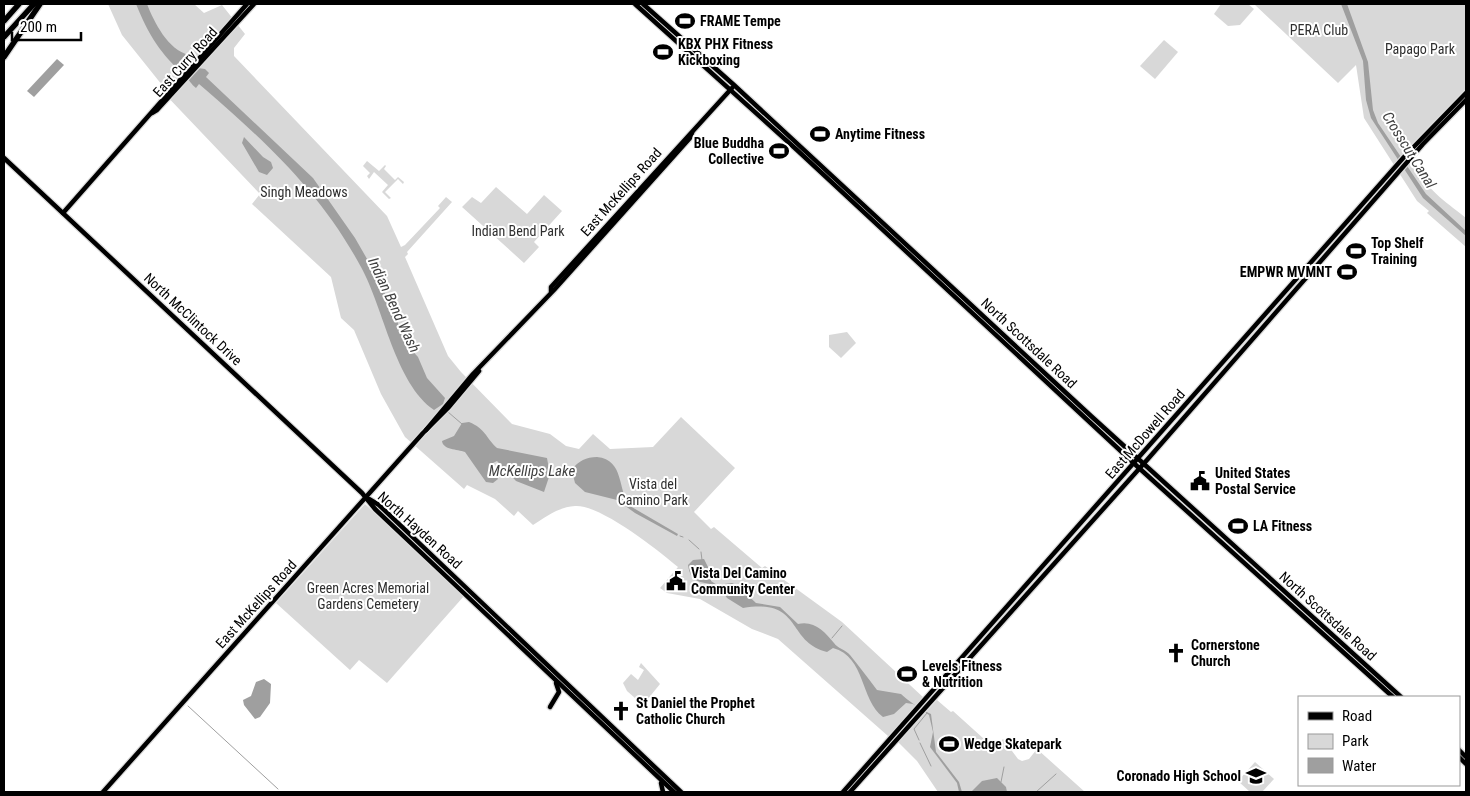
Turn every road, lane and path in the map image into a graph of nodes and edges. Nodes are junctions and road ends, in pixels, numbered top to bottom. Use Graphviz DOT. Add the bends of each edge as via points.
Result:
graph roads {
  1 [pos="19,4"];
  2 [pos="34,4"];
  3 [pos="40,4"];
  4 [pos="247,4"];
  5 [pos="254,4"];
  6 [pos="635,4"];
  7 [pos="643,4"];
  8 [pos="4,21"];
  9 [pos="4,37"];
  10 [pos="4,57"];
  11 [pos="196,64"];
  12 [pos="733,87"];
  13 [pos="1466,94"];
  14 [pos="1466,100"];
  15 [pos="1456,110"];
  16 [pos="1436,123"];
  17 [pos="4,158"];
  18 [pos="1404,161"];
  19 [pos="63,212"];
  20 [pos="1182,414"];
  21 [pos="1139,459"];
  22 [pos="1143,463"];
  23 [pos="1135,464"];
  24 [pos="1139,468"];
  25 [pos="366,497"];
  26 [pos="551,676"];
  27 [pos="1392,696"];
  28 [pos="1400,696"];
  29 [pos="550,707"];
  30 [pos="922,707"];
  31 [pos="907,724"];
  32 [pos="656,776"];
  33 [pos="671,786"];
  34 [pos="103,792"];
  35 [pos="663,792"];
  36 [pos="674,792"];
  37 [pos="681,792"];
  38 [pos="843,792"];
  39 [pos="850,792"];
  1 -- 8 [label="highway"];
  2 -- 9 [label="highway"];
  3 -- 10 [label="highway"];
  4 -- 11 [label="main road, East Curry Road"];
  5 -- 11 [label="main road, East Curry Road"];
  6 -- 12 [label="main road, North Scottsdale Road"];
  7 -- 12 [label="main road, North Scottsdale Road"];
  11 -- 19 [label="main road, East Curry Road"];
  12 -- 21 [label="main road, North Scottsdale Road"];
  12 -- 23 [label="main road, North Scottsdale Road"];
  12 -- 25 [label="main road, East McKellips Road"];
  13 -- 15 [label="main road"];
  13 -- 16 [label="main road, East McDowell Road"];
  14 -- 15 [label="main road, East McDowell Road"];
  15 -- 16 [label="main road"];
  15 -- 18 [label="main road, East McDowell Road"];
  16 -- 18 [label="main road, East McDowell Road"];
  17 -- 19 [label="main road, North McClintock Drive"];
  18 -- 20 [label="main road, East McDowell Road"];
  19 -- 25 [label="main road, North McClintock Drive"];
  20 -- 21 [label="main road, East McDowell Road"];
  20 -- 22 [label="main road, East McDowell Road"];
  21 -- 22 [label="main road, North Scottsdale Road"];
  21 -- 23 [label="main road, East McDowell Road"];
  22 -- 24 [label="main road, East McDowell Road"];
  22 -- 28 [label="main road, North Scottsdale Road"];
  23 -- 24 [label="main road, North Scottsdale Road"];
  23 -- 30 [label="main road, East McDowell Road"];
  24 -- 27 [label="main road, North Scottsdale Road"];
  24 -- 30 [label="main road, East McDowell Road"];
  25 -- 26 [label="main road, North Hayden Road"];
  25 -- 33 [label="main road, North Hayden Road" via="384,510"];
  25 -- 34 [label="main road, East McKellips Road"];
  26 -- 29 [label="main road" via="559,691"];
  26 -- 32 [label="main road, North Hayden Road"];
  30 -- 31 [label="main road, East McDowell Road"];
  31 -- 38 [label="main road, East McDowell Road"];
  31 -- 39 [label="main road, East McDowell Road"];
  32 -- 33 [label="main road, North Hayden Road"];
  32 -- 35 [label="main road"];
  33 -- 36 [label="main road, North Hayden Road"];
  33 -- 37 [label="main road, North Hayden Road"];
}
